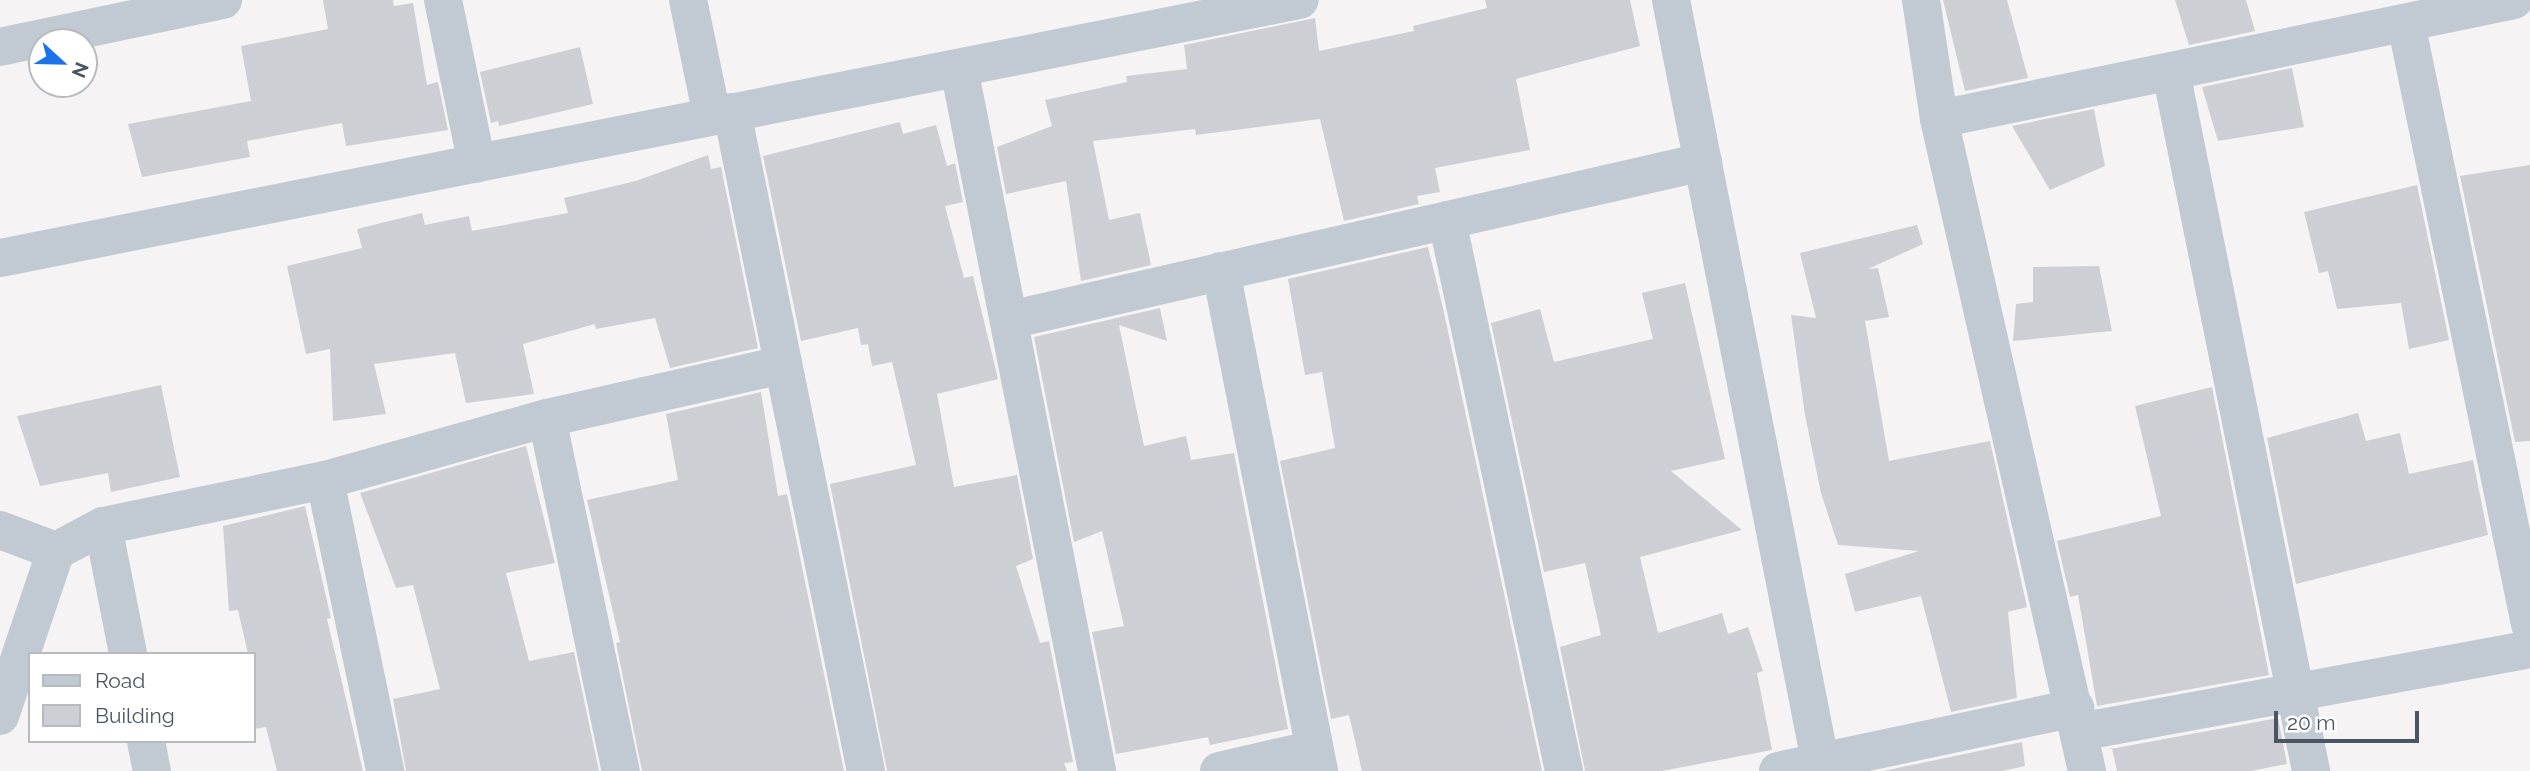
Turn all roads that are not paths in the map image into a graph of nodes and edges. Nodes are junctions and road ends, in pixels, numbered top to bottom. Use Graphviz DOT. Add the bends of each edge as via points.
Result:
graph roads {
  1 [pos="443,0"];
  2 [pos="688,0"];
  3 [pos="1300,0"];
  4 [pos="1671,0"];
  5 [pos="1921,0"];
  6 [pos="2514,0"];
  7 [pos="201,2"];
  8 [pos="2406,23"];
  9 [pos="0,47"];
  10 [pos="959,68"];
  11 [pos="2171,72"];
  12 [pos="722,114"];
  13 [pos="1939,119"];
  14 [pos="1703,162"];
  15 [pos="477,164"];
  16 [pos="1447,220"];
  17 [pos="0,258"];
  18 [pos="1221,271"];
  19 [pos="1009,320"];
  20 [pos="783,365"];
  21 [pos="547,418"];
  22 [pos="325,480"];
  23 [pos="103,526"];
  24 [pos="0,530"];
  25 [pos="56,551"];
  26 [pos="2530,624"];
  27 [pos="2530,649"];
  28 [pos="128,652"];
  29 [pos="2295,692"];
  30 [pos="0,716"];
  31 [pos="2077,720"];
  32 [pos="146,743"];
  33 [pos="1317,760"];
  34 [pos="1821,766"];
  35 [pos="152,771"];
  36 [pos="385,771"];
  37 [pos="621,771"];
  38 [pos="866,771"];
  39 [pos="1097,771"];
  40 [pos="1219,771"];
  41 [pos="1564,771"];
  42 [pos="1778,771"];
  43 [pos="2087,771"];
  44 [pos="2311,771"];
  1 -- 15 [label="street"];
  2 -- 12 [label="street"];
  3 -- 10 [label="street"];
  4 -- 14 [label="street"];
  5 -- 13 [label="street"];
  6 -- 8 [label="street"];
  7 -- 9 [label="street"];
  8 -- 11 [label="street"];
  8 -- 26 [label="street"];
  10 -- 12 [label="street"];
  10 -- 19 [label="street"];
  11 -- 13 [label="street"];
  11 -- 29 [label="street"];
  12 -- 15 [label="street"];
  12 -- 20 [label="street"];
  13 -- 31 [label="street"];
  14 -- 16 [label="street"];
  14 -- 34 [label="street"];
  15 -- 17 [label="street"];
  16 -- 18 [label="street"];
  16 -- 41 [label="street"];
  18 -- 19 [label="street"];
  18 -- 33 [label="street"];
  19 -- 39 [label="street"];
  20 -- 21 [label="street"];
  20 -- 38 [label="street"];
  21 -- 22 [label="street"];
  21 -- 37 [label="street"];
  22 -- 23 [label="street"];
  22 -- 36 [label="street"];
  23 -- 25 [label="street"];
  23 -- 28 [label="street"];
  24 -- 25 [label="street"];
  25 -- 30 [label="street"];
  27 -- 29 [label="street"];
  29 -- 31 [label="street"];
  29 -- 44 [label="street"];
  31 -- 34 [label="street"];
  31 -- 43 [label="street"];
  32 -- 35 [label="street"];
  33 -- 40 [label="street"];
  34 -- 42 [label="street"];
}
